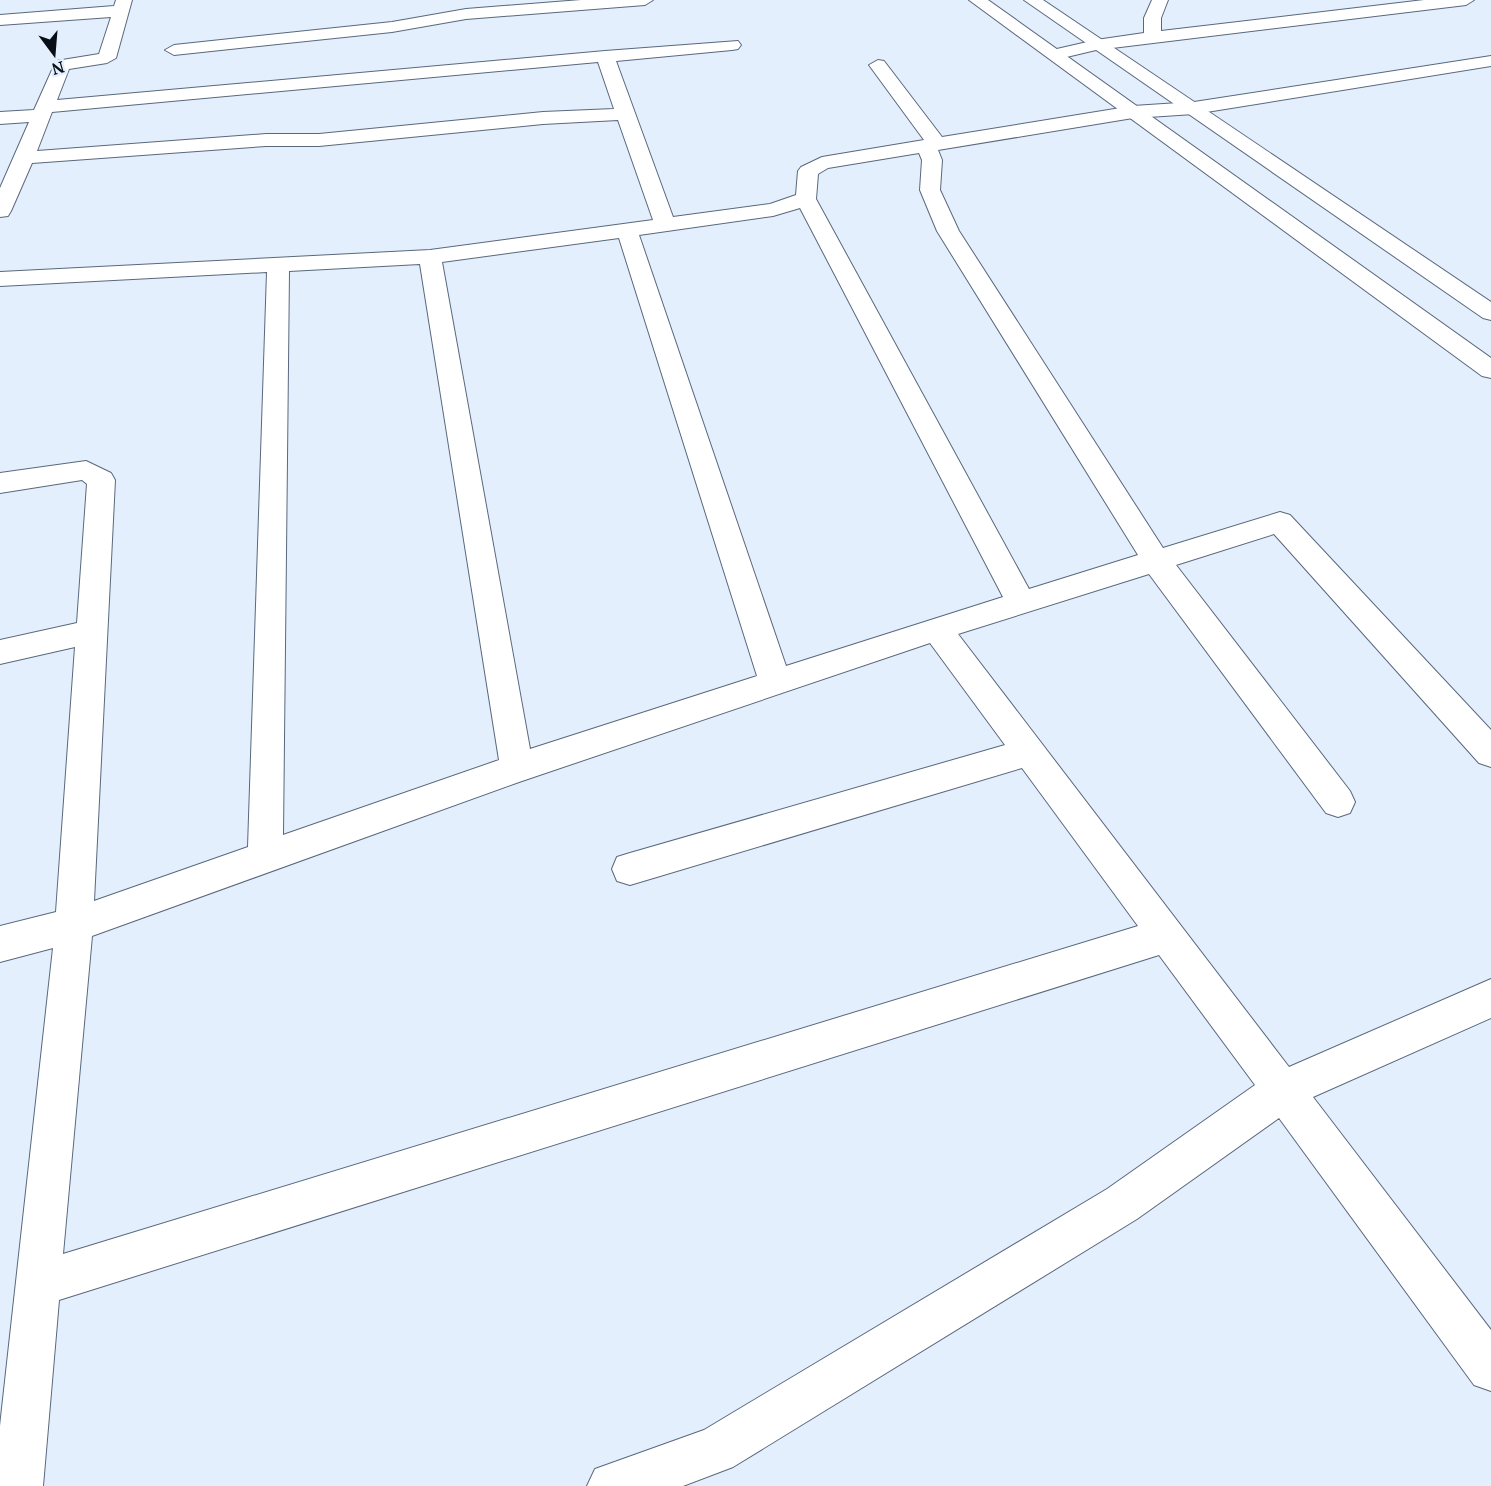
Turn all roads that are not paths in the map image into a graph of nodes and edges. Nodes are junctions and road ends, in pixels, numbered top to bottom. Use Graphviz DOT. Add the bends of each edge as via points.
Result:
graph roads {
  1 [pos="645,0"];
  2 [pos="977,0"];
  3 [pos="1032,0"];
  4 [pos="1160,0"];
  5 [pos="1466,0"];
  6 [pos="122,5"];
  7 [pos="0,20"];
  8 [pos="1154,37"];
  9 [pos="732,45"];
  10 [pos="1096,45"];
  11 [pos="174,50"];
  12 [pos="1054,55"];
  13 [pos="605,56"];
  14 [pos="1491,61"];
  15 [pos="878,65"];
  16 [pos="1194,108"];
  17 [pos="44,111"];
  18 [pos="1132,112"];
  19 [pos="626,114"];
  20 [pos="0,118"];
  21 [pos="932,145"];
  22 [pos="24,158"];
  23 [pos="806,199"];
  24 [pos="0,211"];
  25 [pos="665,225"];
  26 [pos="627,230"];
  27 [pos="430,257"];
  28 [pos="278,266"];
  29 [pos="0,279"];
  30 [pos="1491,313"];
  31 [pos="1491,370"];
  32 [pos="0,483"];
  33 [pos="1156,561"];
  34 [pos="1021,602"];
  35 [pos="937,629"];
  36 [pos="91,632"];
  37 [pos="0,652"];
  38 [pos="775,682"];
  39 [pos="1030,752"];
  40 [pos="1491,753"];
  41 [pos="517,768"];
  42 [pos="1338,802"];
  43 [pos="265,857"];
  44 [pos="630,869"];
  45 [pos="74,925"];
  46 [pos="1167,935"];
  47 [pos="0,944"];
  48 [pos="1491,998"];
  49 [pos="1283,1090"];
  50 [pos="38,1284"];
  51 [pos="1491,1368"];
  52 [pos="18,1486"];
  53 [pos="612,1486"];
  1 -- 11 [label="street" via="466,15 392,27"];
  2 -- 12 [label="street"];
  3 -- 10 [label="street"];
  4 -- 8 [label="street" via="1150,26"];
  5 -- 8 [label="street"];
  6 -- 7 [label="street"];
  6 -- 17 [label="street" via="106,58 62,65"];
  8 -- 10 [label="street"];
  9 -- 13 [label="street"];
  10 -- 12 [label="street"];
  10 -- 16 [label="street"];
  12 -- 18 [label="street"];
  13 -- 17 [label="street"];
  13 -- 19 [label="street"];
  14 -- 16 [label="street"];
  15 -- 21 [label="street"];
  16 -- 18 [label="street"];
  16 -- 30 [label="street"];
  17 -- 20 [label="street"];
  17 -- 22 [label="street"];
  18 -- 21 [label="street"];
  18 -- 31 [label="street"];
  19 -- 22 [label="street" via="543,118 342,138"];
  19 -- 25 [label="street"];
  21 -- 23 [label="street" via="813,166 808,171"];
  21 -- 33 [label="street" via="930,190 948,231"];
  22 -- 24 [label="street"];
  23 -- 25 [label="street" via="773,210"];
  23 -- 34 [label="street"];
  25 -- 26 [label="street"];
  26 -- 27 [label="street"];
  26 -- 38 [label="street"];
  27 -- 28 [label="street"];
  27 -- 41 [label="street"];
  28 -- 29 [label="street"];
  28 -- 43 [label="street"];
  32 -- 36 [label="street" via="86,470 101,480"];
  33 -- 34 [label="street"];
  33 -- 40 [label="street" via="1280,522"];
  33 -- 42 [label="street"];
  34 -- 35 [label="street"];
  35 -- 38 [label="street"];
  35 -- 39 [label="street"];
  36 -- 37 [label="street"];
  36 -- 45 [label="street"];
  38 -- 41 [label="street"];
  39 -- 44 [label="street"];
  39 -- 46 [label="street"];
  41 -- 43 [label="street"];
  43 -- 45 [label="street"];
  45 -- 47 [label="street"];
  45 -- 50 [label="street"];
  46 -- 49 [label="street"];
  46 -- 50 [label="street"];
  48 -- 49 [label="street"];
  49 -- 51 [label="street"];
  49 -- 53 [label="street" via="1122,1204 716,1449"];
  50 -- 52 [label="street"];
}
